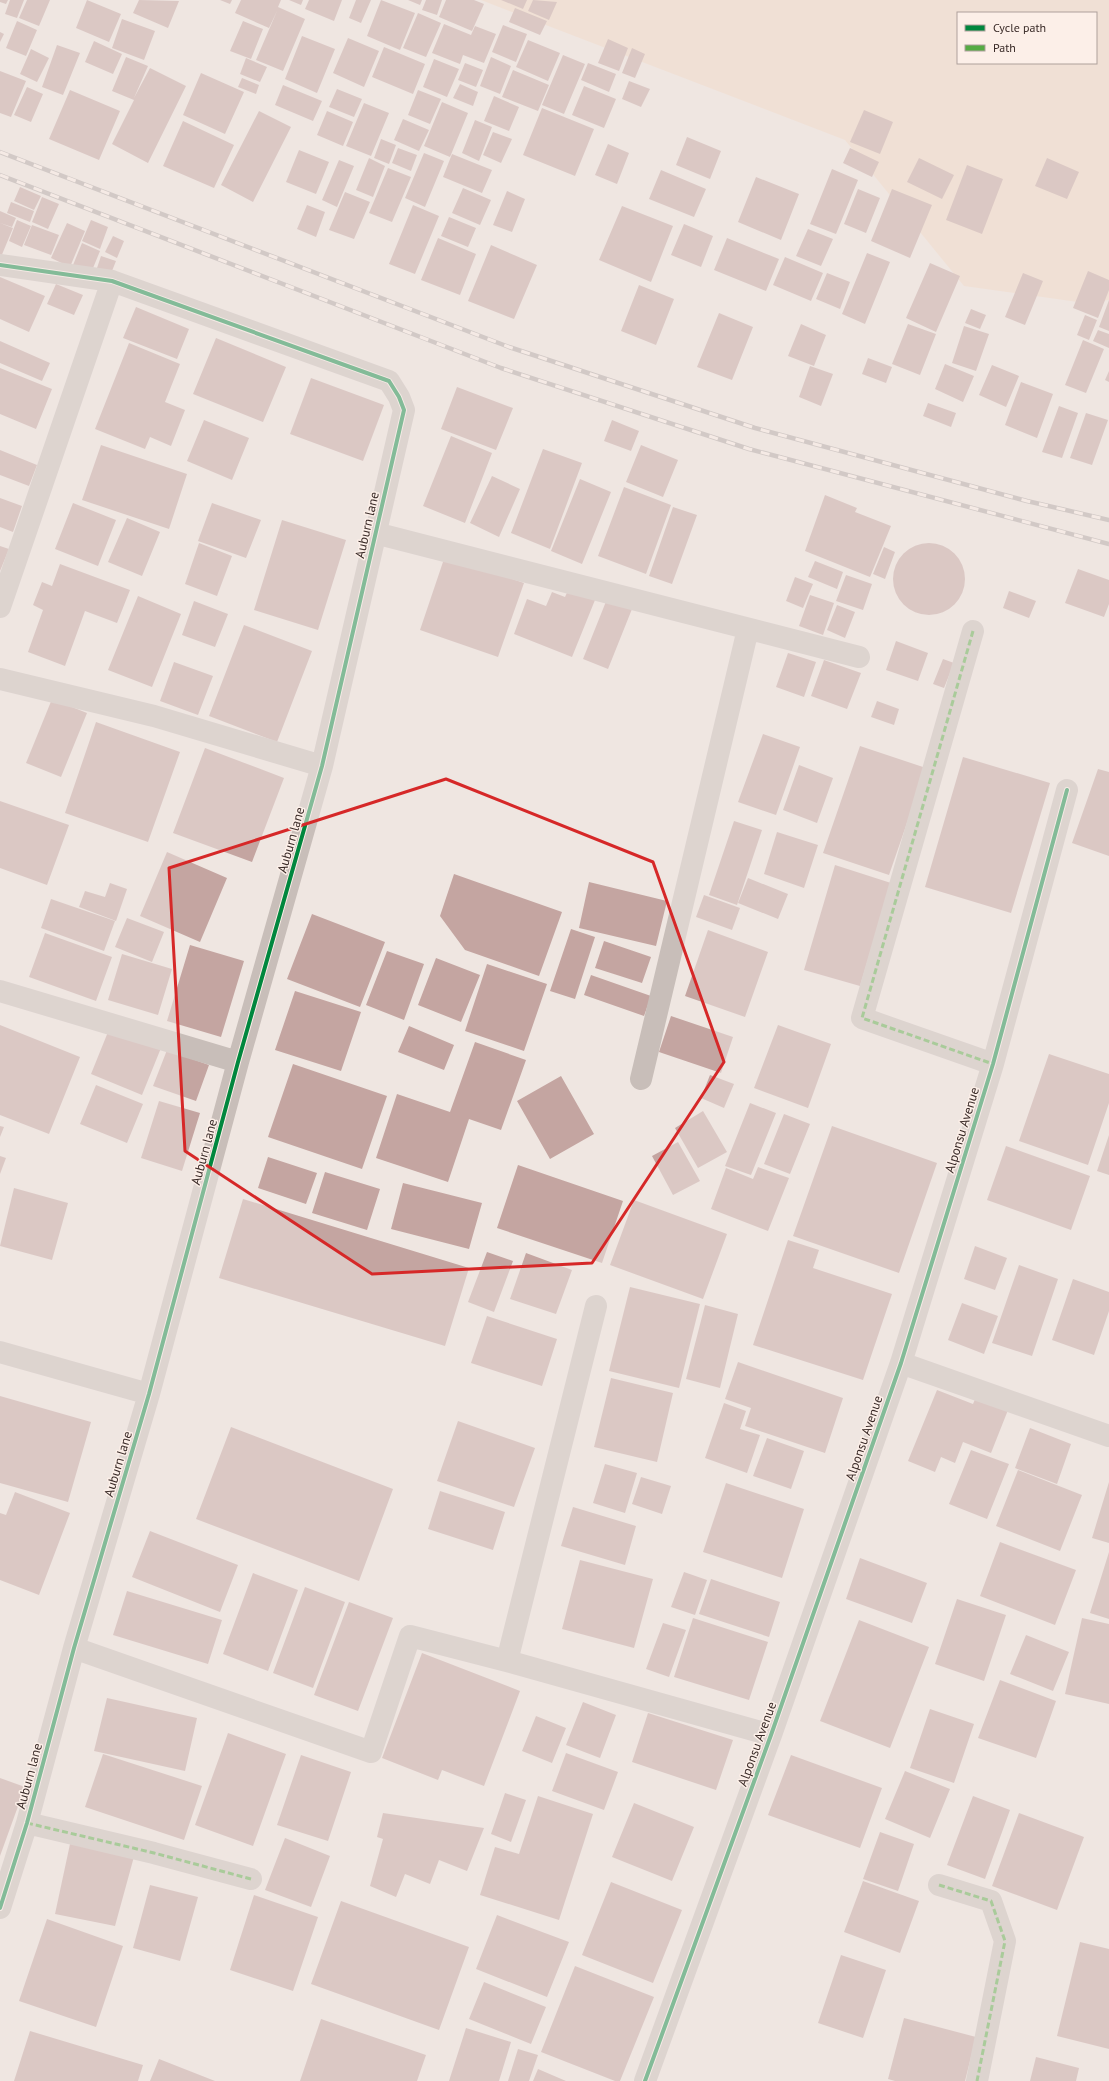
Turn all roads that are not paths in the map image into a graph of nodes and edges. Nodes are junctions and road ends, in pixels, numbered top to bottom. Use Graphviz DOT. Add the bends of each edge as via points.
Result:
graph roads {
  1 [pos="0,265"];
  2 [pos="112,281"];
  3 [pos="375,533"];
  4 [pos="0,607"];
  5 [pos="748,629"];
  6 [pos="973,631"];
  7 [pos="859,657"];
  8 [pos="0,679"];
  9 [pos="322,766"];
  10 [pos="1067,790"];
  11 [pos="0,991"];
  12 [pos="238,1062"];
  13 [pos="993,1064"];
  14 [pos="641,1079"];
  15 [pos="596,1306"];
  16 [pos="0,1352"];
  17 [pos="901,1363"];
  18 [pos="149,1394"];
  19 [pos="1109,1436"];
  20 [pos="74,1648"];
  21 [pos="507,1661"];
  22 [pos="771,1735"];
  23 [pos="27,1822"];
  24 [pos="251,1879"];
  25 [pos="939,1884"];
  26 [pos="0,1908"];
  27 [pos="645,2081"];
  28 [pos="977,2081"];
  1 -- 2 [label="street"];
  2 -- 3 [label="street, Auburn lane" via="389,381 404,410"];
  2 -- 4 [label="street"];
  3 -- 5 [label="street"];
  3 -- 9 [label="street, Auburn lane"];
  5 -- 7 [label="street"];
  5 -- 14 [label="street"];
  6 -- 13 [label="street" via="862,1018"];
  8 -- 9 [label="street" via="154,716"];
  9 -- 12 [label="street, Auburn lane"];
  10 -- 13 [label="street, Alponsu Avenue"];
  11 -- 12 [label="street"];
  12 -- 18 [label="street, Auburn lane"];
  13 -- 17 [label="street, Alponsu Avenue"];
  15 -- 21 [label="street"];
  16 -- 18 [label="street"];
  17 -- 19 [label="street"];
  17 -- 22 [label="street, Alponsu Avenue"];
  18 -- 20 [label="street, Auburn lane"];
  20 -- 21 [label="street" via="372,1752 410,1636"];
  20 -- 23 [label="street, Auburn lane"];
  21 -- 22 [label="street"];
  22 -- 27 [label="street, Alponsu Avenue"];
  23 -- 24 [label="street"];
  23 -- 26 [label="street, Auburn lane"];
  25 -- 28 [label="street" via="991,1901 1005,1941"];
}
